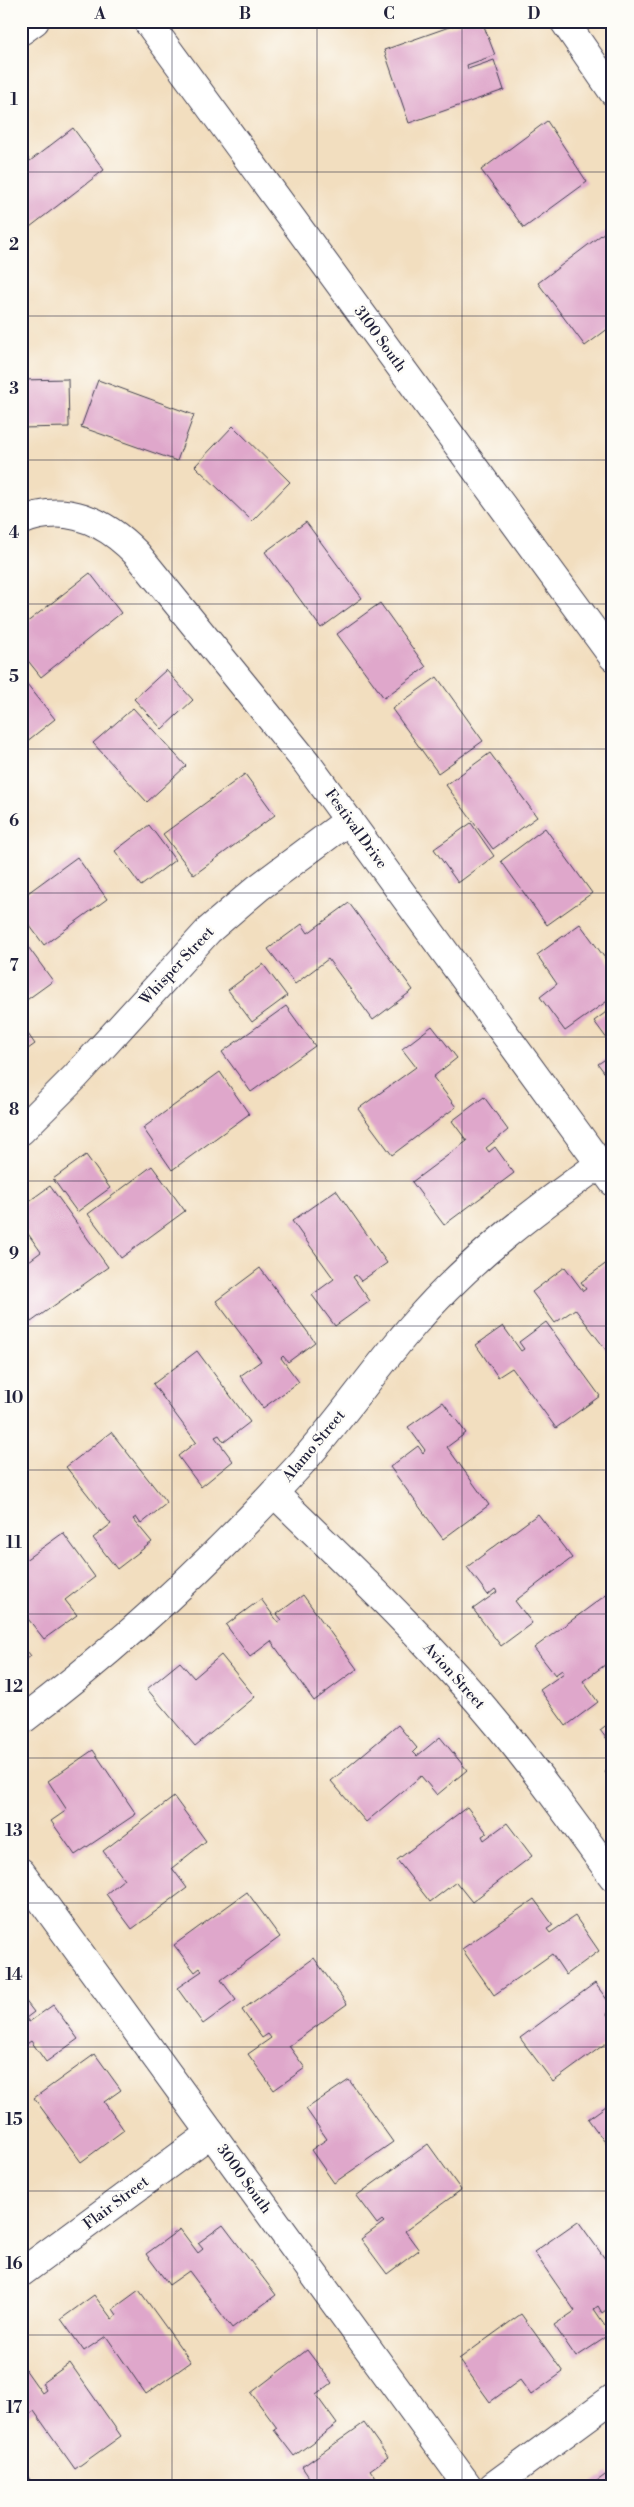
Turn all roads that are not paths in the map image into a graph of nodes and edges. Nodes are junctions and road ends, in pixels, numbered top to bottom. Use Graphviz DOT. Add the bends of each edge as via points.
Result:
graph roads {
  1 [pos="35,21"];
  2 [pos="148,21"];
  3 [pos="564,21"];
  4 [pos="21,31"];
  5 [pos="613,92"];
  6 [pos="21,521"];
  7 [pos="613,657"];
  8 [pos="349,820"];
  9 [pos="21,1131"];
  10 [pos="606,1173"];
  11 [pos="274,1493"];
  12 [pos="21,1721"];
  13 [pos="21,1872"];
  14 [pos="613,1877"];
  15 [pos="211,2133"];
  16 [pos="21,2273"];
  17 [pos="613,2398"];
  18 [pos="468,2486"];
  19 [pos="493,2486"];
  1 -- 4 [label="street"];
  2 -- 7 [label="street, 3100 South"];
  3 -- 5 [label="street"];
  6 -- 8 [label="street, Festival Drive" via="50,513 88,518 107,527 137,554 306,762"];
  8 -- 9 [label="street, Whisper Street" via="258,888 210,930"];
  8 -- 10 [label="street, Festival Drive"];
  10 -- 11 [label="street, Alamo Street" via="523,1220 454,1282 412,1326"];
  11 -- 12 [label="street, Alamo Street" via="129,1633"];
  11 -- 14 [label="street, Avion Street" via="413,1631 492,1718"];
  13 -- 15 [label="street, 3000 South"];
  15 -- 16 [label="street, Flair Street"];
  15 -- 18 [label="street, 3000 South"];
  17 -- 19 [label="street"];
}
